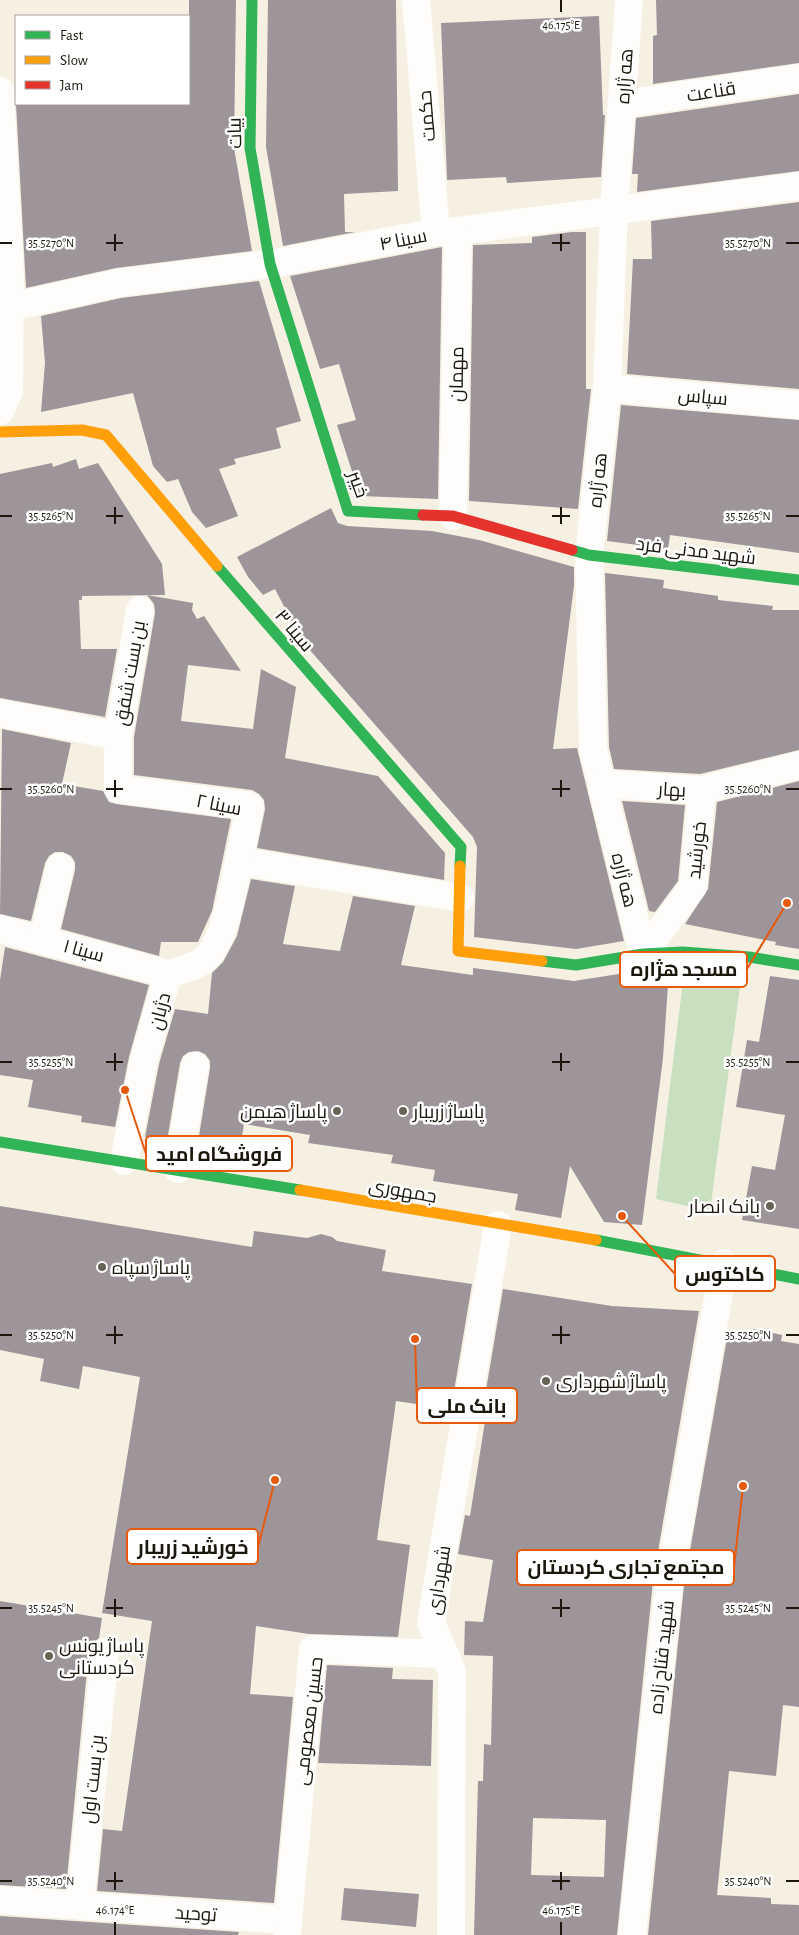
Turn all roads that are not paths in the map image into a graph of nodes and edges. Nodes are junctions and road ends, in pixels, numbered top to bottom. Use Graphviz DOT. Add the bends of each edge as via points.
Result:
graph roads {
  1 [pos="252,0"];
  2 [pos="416,0"];
  3 [pos="630,0"];
  4 [pos="799,78"];
  5 [pos="0,91"];
  6 [pos="623,104"];
  7 [pos="799,186"];
  8 [pos="614,211"];
  9 [pos="447,232"];
  10 [pos="5,251"];
  11 [pos="270,264"];
  12 [pos="10,307"];
  13 [pos="607,388"];
  14 [pos="799,405"];
  15 [pos="0,411"];
  16 [pos="0,432"];
  17 [pos="454,516"];
  18 [pos="589,555"];
  19 [pos="799,580"];
  20 [pos="140,610"];
  21 [pos="0,713"];
  22 [pos="118,736"];
  23 [pos="799,765"];
  24 [pos="602,784"];
  25 [pos="702,790"];
  26 [pos="239,861"];
  27 [pos="60,867"];
  28 [pos="460,898"];
  29 [pos="0,929"];
  30 [pos="43,940"];
  31 [pos="643,954"];
  32 [pos="799,965"];
  33 [pos="168,974"];
  34 [pos="195,1066"];
  35 [pos="0,1142"];
  36 [pos="124,1161"];
  37 [pos="178,1169"];
  38 [pos="498,1224"];
  39 [pos="724,1263"];
  40 [pos="799,1278"];
  41 [pos="105,1652"];
  42 [pos="448,1662"];
  43 [pos="0,1900"];
  44 [pos="80,1906"];
  45 [pos="288,1927"];
  46 [pos="451,1935"];
  47 [pos="632,1935"];
  1 -- 11 [label="street, بیات" via="250,148"];
  2 -- 9 [label="street, حکمت"];
  3 -- 6 [label="street, هه ژاره"];
  4 -- 6 [label="street, قناعت"];
  5 -- 10 [label="street"];
  6 -- 8 [label="street, هه ژاره"];
  7 -- 8 [label="street, سینا ۴"];
  8 -- 9 [label="street, سینا ۴"];
  8 -- 13 [label="street, هه ژاره"];
  9 -- 11 [label="street, سینا ۴"];
  9 -- 17 [label="street, مهمان"];
  10 -- 12 [label="street"];
  11 -- 12 [label="street, سینا ۴" via="118,283"];
  11 -- 17 [label="street, خیبر" via="348,511"];
  12 -- 15 [label="street" via="9,391"];
  13 -- 14 [label="street, سپاس"];
  13 -- 18 [label="street, هه ژاره"];
  16 -- 28 [label="street, سینا ۳" via="82,430 106,435 462,847"];
  17 -- 18 [label="street, خیبر"];
  18 -- 19 [label="street, شهید مدنی فرد"];
  18 -- 24 [label="street, هه ژاره" via="593,749"];
  20 -- 22 [label="street, بن بست شفق"];
  21 -- 22 [label="street"];
  22 -- 26 [label="street, سینا ۲" via="118,789 250,806"];
  23 -- 25 [label="street, بهار"];
  24 -- 25 [label="street, بهار"];
  24 -- 31 [label="street, هه ژاره"];
  25 -- 31 [label="street, خورشید" via="693,887"];
  26 -- 28 [label="street"];
  26 -- 33 [label="street, دژبان" via="218,943 202,961 186,970"];
  27 -- 30 [label="street"];
  28 -- 31 [label="street, سینا ۳" via="458,951 576,965"];
  29 -- 30 [label="street, سینا ۱"];
  30 -- 33 [label="street, سینا ۱"];
  31 -- 32 [label="street" via="683,952"];
  33 -- 36 [label="street, دژبان" via="144,1060"];
  34 -- 37 [label="street"];
  35 -- 36 [label="street, جمهوری"];
  36 -- 37 [label="street, جمهوری"];
  37 -- 38 [label="street, جمهوری"];
  38 -- 39 [label="street, جمهوری"];
  38 -- 42 [label="street, شهرداری" via="431,1622"];
  39 -- 40 [label="street, جمهوری"];
  39 -- 47 [label="street, شهید فتاح زاده" via="669,1583"];
  41 -- 44 [label="street, بن بست اول"];
  42 -- 45 [label="street, حسین معصومی" via="313,1649"];
  42 -- 46 [label="street, شهرداری"];
  43 -- 44 [label="street, توحید"];
  44 -- 45 [label="street, توحید"];
}
